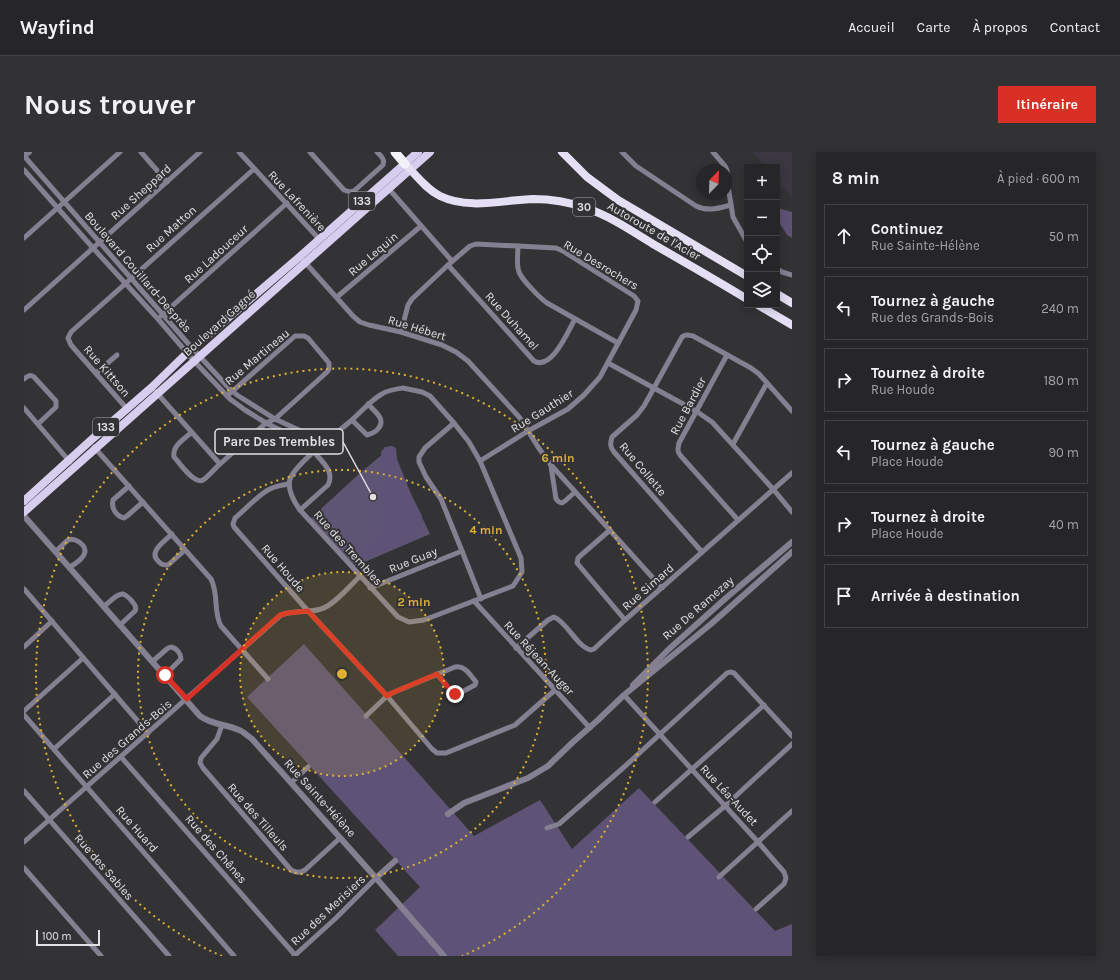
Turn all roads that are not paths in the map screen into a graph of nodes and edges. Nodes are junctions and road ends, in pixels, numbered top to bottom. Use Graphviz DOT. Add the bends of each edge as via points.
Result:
graph roads {
  1 [pos="29,152"];
  2 [pos="120,152"];
  3 [pos="141,152"];
  4 [pos="200,152"];
  5 [pos="239,152"];
  6 [pos="310,152"];
  7 [pos="377,152"];
  8 [pos="395,152"];
  9 [pos="418,152"];
  10 [pos="430,152"];
  11 [pos="562,152"];
  12 [pos="622,152"];
  13 [pos="713,152"];
  14 [pos="24,156"];
  15 [pos="408,166"];
  16 [pos="254,169"];
  17 [pos="24,170"];
  18 [pos="167,182"];
  19 [pos="389,189"];
  20 [pos="64,202"];
  21 [pos="287,203"];
  22 [pos="731,205"];
  23 [pos="57,208"];
  24 [pos="421,226"];
  25 [pos="744,237"];
  26 [pos="24,238"];
  27 [pos="99,242"];
  28 [pos="322,242"];
  29 [pos="518,246"];
  30 [pos="93,248"];
  31 [pos="303,260"];
  32 [pos="452,260"];
  33 [pos="448,265"];
  34 [pos="780,271"];
  35 [pos="744,274"];
  36 [pos="792,275"];
  37 [pos="131,278"];
  38 [pos="125,283"];
  39 [pos="780,296"];
  40 [pos="337,297"];
  41 [pos="744,297"];
  42 [pos="792,303"];
  43 [pos="638,305"];
  44 [pos="763,308"];
  45 [pos="24,310"];
  46 [pos="163,314"];
  47 [pos="158,319"];
  48 [pos="575,319"];
  49 [pos="792,325"];
  50 [pos="401,332"];
  51 [pos="68,338"];
  52 [pos="618,343"];
  53 [pos="190,351"];
  54 [pos="117,355"];
  55 [pos="727,355"];
  56 [pos="197,359"];
  57 [pos="608,363"];
  58 [pos="96,373"];
  59 [pos="24,379"];
  60 [pos="767,383"];
  61 [pos="152,387"];
  62 [pos="654,388"];
  63 [pos="232,391"];
  64 [pos="157,394"];
  65 [pos="227,396"];
  66 [pos="368,404"];
  67 [pos="24,408"];
  68 [pos="127,409"];
  69 [pos="696,411"];
  70 [pos="792,411"];
  71 [pos="133,416"];
  72 [pos="274,418"];
  73 [pos="352,420"];
  74 [pos="266,423"];
  75 [pos="454,423"];
  76 [pos="38,424"];
  77 [pos="528,431"];
  78 [pos="191,433"];
  79 [pos="90,441"];
  80 [pos="325,442"];
  81 [pos="733,444"];
  82 [pos="96,448"];
  83 [pos="316,450"];
  84 [pos="480,461"];
  85 [pos="72,464"];
  86 [pos="220,464"];
  87 [pos="551,465"];
  88 [pos="792,473"];
  89 [pos="289,484"];
  90 [pos="129,486"];
  91 [pos="773,489"];
  92 [pos="575,492"];
  93 [pos="24,501"];
  94 [pos="143,502"];
  95 [pos="300,510"];
  96 [pos="24,512"];
  97 [pos="792,512"];
  98 [pos="24,516"];
  99 [pos="738,520"];
  100 [pos="610,530"];
  101 [pos="172,534"];
  102 [pos="792,542"];
  103 [pos="185,550"];
  104 [pos="56,551"];
  105 [pos="462,551"];
  106 [pos="702,552"];
  107 [pos="792,552"];
  108 [pos="70,567"];
  109 [pos="360,576"];
  110 [pos="750,578"];
  111 [pos="757,584"];
  112 [pos="24,588"];
  113 [pos="370,588"];
  114 [pos="662,588"];
  115 [pos="481,599"];
  116 [pos="474,601"];
  117 [pos="104,606"];
  118 [pos="308,611"];
  119 [pos="625,620"];
  120 [pos="52,622"];
  121 [pos="698,622"];
  122 [pos="120,625"];
  123 [pos="705,629"];
  124 [pos="24,647"];
  125 [pos="516,648"];
  126 [pos="242,650"];
  127 [pos="83,658"];
  128 [pos="153,661"];
  129 [pos="437,674"];
  130 [pos="165,675"];
  131 [pos="268,679"];
  132 [pos="555,690"];
  133 [pos="115,694"];
  134 [pos="624,695"];
  135 [pos="387,696"];
  136 [pos="187,699"];
  137 [pos="764,705"];
  138 [pos="24,711"];
  139 [pos="24,714"];
  140 [pos="366,716"];
  141 [pos="222,725"];
  142 [pos="590,728"];
  143 [pos="148,733"];
  144 [pos="660,734"];
  145 [pos="792,736"];
  146 [pos="792,744"];
  147 [pos="54,749"];
  148 [pos="121,756"];
  149 [pos="308,767"];
  150 [pos="692,770"];
  151 [pos="291,783"];
  152 [pos="87,787"];
  153 [pos="24,791"];
  154 [pos="655,802"];
  155 [pos="725,806"];
  156 [pos="792,811"];
  157 [pos="448,814"];
  158 [pos="49,820"];
  159 [pos="547,828"];
  160 [pos="688,837"];
  161 [pos="340,838"];
  162 [pos="24,842"];
  163 [pos="758,842"];
  164 [pos="395,861"];
  165 [pos="24,868"];
  166 [pos="719,877"];
  167 [pos="376,878"];
  168 [pos="756,909"];
  169 [pos="296,955"];
  170 [pos="101,956"];
  171 [pos="169,956"];
  172 [pos="234,956"];
  173 [pos="444,956"];
  1 -- 14 [label="street"];
  2 -- 20 [label="street"];
  3 -- 18 [label="street"];
  4 -- 18 [label="street, Rue Sheppard"];
  5 -- 16 [label="street, Rue Lafrenière"];
  6 -- 7 [label="street" via="344,190 350,192 382,167 383,159"];
  8 -- 15 [label="highway, Autoroute de l'Acier / 30"];
  9 -- 15 [label="main road, Boulevard Gagné / 133"];
  10 -- 15 [label="main road, Boulevard Gagné / 133"];
  11 -- 35 [label="highway, Autoroute de l'Acier / 30" via="587,177 618,200"];
  12 -- 22 [label="street" via="636,166 696,206 708,209"];
  13 -- 22 [label="street" via="727,170"];
  14 -- 20 [label="street, Boulevard Couillard-Desprès"];
  15 -- 19 [label="main road, Boulevard Gagné / 133"];
  15 -- 28 [label="main road, Boulevard Gagné / 133"];
  15 -- 41 [label="highway, Autoroute de l'Acier / 30" via="435,193 456,202 543,199 588,208"];
  16 -- 21 [label="street, Rue Lafrenière"];
  16 -- 37 [label="street, Rue Matton"];
  17 -- 23 [label="street, Boulevard Couillard-Desprès"];
  18 -- 27 [label="street, Rue Sheppard"];
  19 -- 24 [label="street"];
  19 -- 28 [label="main road, Boulevard Gagné / 133"];
  20 -- 23 [label="street"];
  20 -- 27 [label="street, Boulevard Couillard-Desprès"];
  21 -- 28 [label="street, Rue Lafrenière"];
  21 -- 46 [label="street, Rue Ladouceur"];
  22 -- 25 [label="street" via="733,217"];
  23 -- 26 [label="street"];
  23 -- 30 [label="street, Boulevard Couillard-Desprès"];
  24 -- 32 [label="street"];
  24 -- 40 [label="street, Rue Lequin"];
  27 -- 30 [label="street, Rue Sheppard"];
  27 -- 37 [label="street, Boulevard Couillard-Desprès"];
  28 -- 31 [label="main road, Boulevard Gagné / 133"];
  29 -- 32 [label="street, Rue Desrochers" via="476,244"];
  29 -- 43 [label="street, Rue Desrochers" via="556,248 563,251 634,296"];
  29 -- 48 [label="street" via="519,274 539,298"];
  30 -- 38 [label="street, Boulevard Couillard-Desprès"];
  30 -- 45 [label="street, Rue Sheppard"];
  31 -- 40 [label="street, Rue Hébert"];
  31 -- 53 [label="main road, Boulevard Gagné / 133"];
  31 -- 56 [label="main road, Boulevard Gagné / 133"];
  32 -- 33 [label="street, Rue Desrochers"];
  33 -- 48 [label="street, Rue Duhamel" via="538,363 544,362 556,351"];
  33 -- 50 [label="street, Rue Desrochers" via="412,298"];
  34 -- 36 [label="street"];
  37 -- 38 [label="street, Rue Matton"];
  37 -- 46 [label="street, Boulevard Couillard-Desprès"];
  38 -- 47 [label="street, Boulevard Couillard-Desprès"];
  38 -- 51 [label="street, Rue Matton" via="71,332"];
  39 -- 42 [label="highway"];
  40 -- 50 [label="street, Rue Hébert" via="360,322"];
  43 -- 52 [label="street, Rue Gauthier"];
  44 -- 49 [label="highway"];
  46 -- 47 [label="street, Rue Ladouceur"];
  46 -- 53 [label="street, Boulevard Couillard-Desprès"];
  47 -- 53 [label="street, Boulevard Couillard-Desprès"];
  48 -- 52 [label="street"];
  50 -- 77 [label="street, Rue Hébert" via="442,345 468,361 520,418"];
  51 -- 58 [label="street, Rue Kittson" via="71,345"];
  52 -- 57 [label="street, Rue Gauthier"];
  53 -- 56 [label="street, Boulevard Couillard-Desprès"];
  53 -- 61 [label="main road, Boulevard Gagné / 133"];
  54 -- 58 [label="street"];
  55 -- 60 [label="street" via="751,368"];
  55 -- 62 [label="street, Rue Collette" via="693,336 685,335"];
  55 -- 69 [label="street, Rue Bardier"];
  56 -- 63 [label="street, Boulevard Couillard-Desprès"];
  56 -- 64 [label="main road, Boulevard Gagné / 133"];
  56 -- 65 [label="street, Boulevard Couillard-Desprès"];
  57 -- 62 [label="street"];
  57 -- 77 [label="street, Rue Gauthier" via="600,377 577,403"];
  58 -- 68 [label="street, Rue Kittson"];
  59 -- 76 [label="street" via="34,376 57,404"];
  60 -- 70 [label="street"];
  60 -- 81 [label="street"];
  61 -- 64 [label="street"];
  61 -- 68 [label="main road, Boulevard Gagné / 133"];
  62 -- 69 [label="street"];
  62 -- 106 [label="street, Rue Collette" via="644,406 612,437 611,448"];
  63 -- 65 [label="street, Rue Martineau"];
  63 -- 72 [label="street, Boulevard Couillard-Desprès"];
  63 -- 72 [label="street, Rue Martineau" via="295,336 308,338 329,363 329,369"];
  64 -- 71 [label="main road, Boulevard Gagné / 133"];
  64 -- 78 [label="street"];
  65 -- 74 [label="street, Boulevard Couillard-Desprès"];
  66 -- 73 [label="street, Rue des Trembles"];
  66 -- 73 [label="street" via="382,422 373,434 367,435"];
  66 -- 75 [label="street, Rue des Trembles" via="393,390 413,390 430,396"];
  67 -- 76 [label="street"];
  68 -- 71 [label="street, Rue Kittson"];
  68 -- 79 [label="main road, Boulevard Gagné / 133"];
  69 -- 81 [label="street" via="712,422"];
  69 -- 99 [label="street, Rue Bardier" via="679,443 678,452"];
  71 -- 82 [label="main road, Boulevard Gagné / 133"];
  72 -- 74 [label="street, Rue Martineau"];
  72 -- 80 [label="street, Boulevard Couillard-Desprès"];
  73 -- 80 [label="street, Rue des Trembles"];
  74 -- 83 [label="street, Boulevard Couillard-Desprès"];
  74 -- 86 [label="street, Rue Martineau"];
  75 -- 84 [label="street, Rue des Trembles"];
  75 -- 105 [label="street" via="425,448 419,462 441,499"];
  76 -- 85 [label="street"];
  77 -- 84 [label="street, Rue Gauthier"];
  77 -- 87 [label="street, Rue Hébert"];
  78 -- 86 [label="street"];
  78 -- 86 [label="street, Rue Martineau" via="174,448 173,453 193,479 203,480"];
  79 -- 82 [label="street"];
  79 -- 85 [label="main road, Boulevard Gagné / 133"];
  80 -- 83 [label="street, Rue des Trembles"];
  81 -- 91 [label="street"];
  82 -- 85 [label="main road, Boulevard Gagné / 133"];
  82 -- 90 [label="street"];
  83 -- 89 [label="street, Rue des Trembles" via="297,468"];
  83 -- 95 [label="street" via="330,470 329,482"];
  84 -- 115 [label="street, Rue des Trembles" via="521,558 522,572 513,586"];
  85 -- 93 [label="main road, Boulevard Gagné / 133"];
  85 -- 96 [label="main road, Boulevard Gagné / 133"];
  87 -- 92 [label="street, Rue Hébert"];
  87 -- 92 [label="street, Rue Hébert" via="556,499 562,503"];
  88 -- 91 [label="street, Rue Simard"];
  89 -- 95 [label="street, Rue des Trembles" via="293,499"];
  89 -- 118 [label="street, Rue Houde" via="265,492 235,518 233,524"];
  90 -- 94 [label="street"];
  90 -- 94 [label="street" via="113,500 113,509 118,516 124,518"];
  91 -- 97 [label="street"];
  91 -- 99 [label="street, Rue Simard"];
  92 -- 100 [label="street, Rue Hébert"];
  94 -- 101 [label="street"];
  95 -- 109 [label="street, Rue des Trembles"];
  98 -- 104 [label="street, Rue Sainte-Hélène"];
  99 -- 106 [label="street, Rue Simard"];
  100 -- 114 [label="street, Rue Hébert"];
  100 -- 119 [label="street" via="580,556 577,563"];
  101 -- 103 [label="street"];
  101 -- 103 [label="street" via="155,552 157,561 164,566 168,565"];
  102 -- 110 [label="street, Rue De Ramezay"];
  103 -- 126 [label="street" via="211,579 215,589 218,621"];
  104 -- 108 [label="street, Rue Sainte-Hélène"];
  104 -- 108 [label="street" via="71,539 83,547 83,555"];
  105 -- 113 [label="street, Rue Guay"];
  105 -- 115 [label="street"];
  106 -- 114 [label="street, Rue Simard"];
  107 -- 111 [label="street, Rue De Ramezay"];
  108 -- 117 [label="street, Rue Sainte-Hélène"];
  109 -- 113 [label="street, Rue des Trembles"];
  109 -- 118 [label="street, Rue des Grands-Bois" via="326,607"];
  110 -- 111 [label="street"];
  110 -- 121 [label="street, Rue De Ramezay"];
  111 -- 123 [label="street, Rue De Ramezay"];
  112 -- 120 [label="street"];
  113 -- 116 [label="street, Rue des Trembles" via="398,617 409,622 424,620"];
  114 -- 119 [label="street, Rue Simard"];
  115 -- 116 [label="street, Rue des Trembles"];
  116 -- 125 [label="street, Rue Réjean-Auger"];
  117 -- 122 [label="street, Rue Sainte-Hélène"];
  117 -- 122 [label="street" via="122,594 133,602 135,611"];
  118 -- 126 [label="street, Rue des Grands-Bois" via="280,615"];
  118 -- 135 [label="street, Rue Houde"];
  119 -- 125 [label="street, Rue Simard" via="591,650 585,648 560,621 554,618 548,620"];
  120 -- 124 [label="street"];
  120 -- 127 [label="street"];
  121 -- 123 [label="street"];
  121 -- 134 [label="street, Rue De Ramezay" via="637,679"];
  122 -- 128 [label="street, Rue Sainte-Hélène"];
  123 -- 134 [label="street, Rue De Ramezay"];
  125 -- 132 [label="street, Rue Réjean-Auger"];
  126 -- 131 [label="street"];
  126 -- 136 [label="street, Rue des Grands-Bois"];
  127 -- 133 [label="street"];
  127 -- 138 [label="street"];
  128 -- 130 [label="street, Rue Sainte-Hélène"];
  128 -- 130 [label="street" via="168,648 177,650 181,659"];
  129 -- 129 [label="street" via="462,667 476,682 475,685 455,694"];
  129 -- 135 [label="street"];
  130 -- 136 [label="street, Rue Sainte-Hélène"];
  132 -- 135 [label="street, Rue Houde" via="515,725 442,754 432,749"];
  132 -- 142 [label="street, Rue Réjean-Auger"];
  133 -- 143 [label="street"];
  133 -- 147 [label="street"];
  134 -- 142 [label="street, Rue De Ramezay"];
  134 -- 144 [label="street, Rue Léa-Audet"];
  135 -- 140 [label="street"];
  136 -- 141 [label="street, Rue Sainte-Hélène" via="203,718"];
  136 -- 143 [label="street, Rue des Grands-Bois"];
  137 -- 144 [label="street" via="734,673 730,672"];
  137 -- 145 [label="street"];
  137 -- 150 [label="street"];
  139 -- 147 [label="street, Rue Huard"];
  141 -- 151 [label="street, Rue Sainte-Hélène" via="245,733"];
  141 -- 161 [label="street, Rue des Tilleuls" via="217,740 201,758 200,763 292,870 296,873 306,870"];
  142 -- 157 [label="street, Rue De Ramezay" via="539,772 464,803"];
  143 -- 148 [label="street, Rue des Grands-Bois"];
  144 -- 150 [label="street, Rue Léa-Audet"];
  144 -- 159 [label="street" via="559,824"];
  146 -- 155 [label="street"];
  147 -- 152 [label="street, Rue Huard"];
  148 -- 152 [label="street, Rue des Grands-Bois"];
  148 -- 169 [label="street, Rue des Chênes"];
  149 -- 151 [label="street"];
  150 -- 154 [label="street"];
  150 -- 155 [label="street, Rue Léa-Audet"];
  151 -- 161 [label="street, Rue Sainte-Hélène"];
  152 -- 158 [label="street, Rue des Grands-Bois"];
  152 -- 172 [label="street, Rue Huard"];
  153 -- 158 [label="street, Rue des Sables"];
  155 -- 160 [label="street"];
  155 -- 163 [label="street, Rue Léa-Audet"];
  156 -- 163 [label="street"];
  158 -- 162 [label="street, Rue des Grands-Bois"];
  158 -- 171 [label="street, Rue des Sables"];
  161 -- 167 [label="street, Rue Sainte-Hélène"];
  163 -- 166 [label="street"];
  163 -- 168 [label="street, Rue Léa-Audet" via="784,872 786,878 784,884"];
  164 -- 167 [label="street"];
  165 -- 170 [label="street"];
  167 -- 169 [label="street, Rue des Merisiers"];
  167 -- 173 [label="street, Rue Sainte-Hélène"];
}
